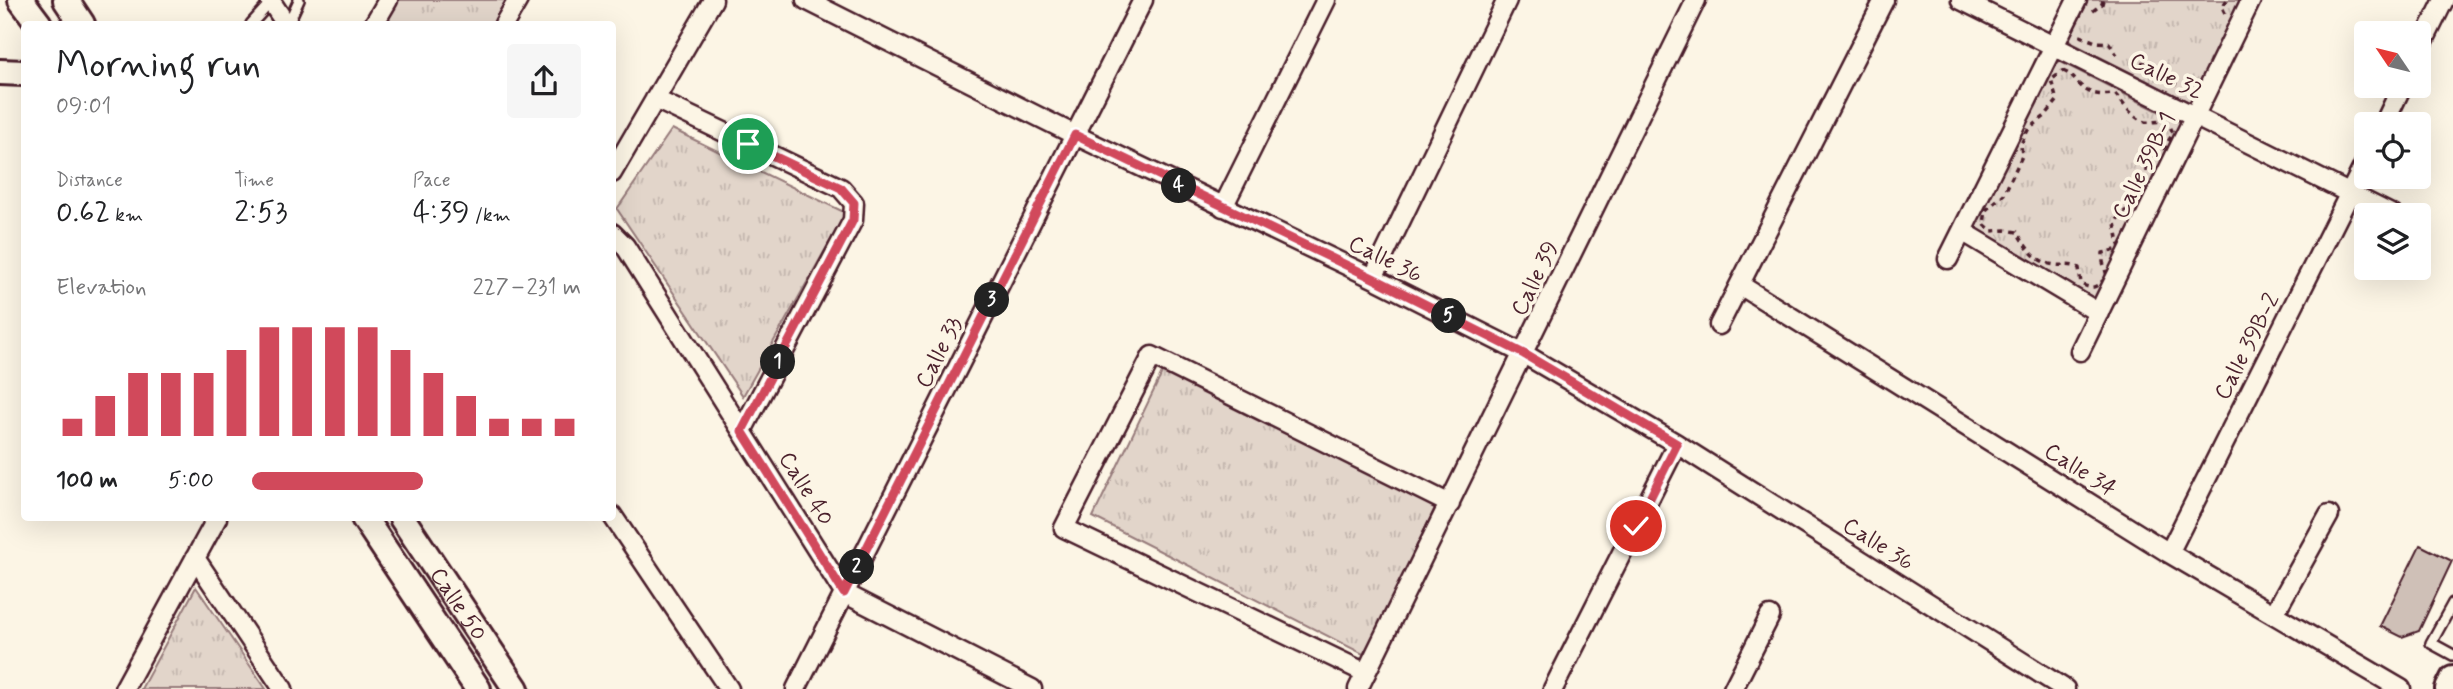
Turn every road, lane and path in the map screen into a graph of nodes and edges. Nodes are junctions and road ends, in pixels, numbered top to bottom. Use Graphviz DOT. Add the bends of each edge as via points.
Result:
graph roads {
  1 [pos="21,0"];
  2 [pos="66,0"];
  3 [pos="299,0"];
  4 [pos="388,0"];
  5 [pos="518,0"];
  6 [pos="713,0"];
  7 [pos="806,0"];
  8 [pos="1143,0"];
  9 [pos="1326,0"];
  10 [pos="1507,0"];
  11 [pos="1696,0"];
  12 [pos="1884,0"];
  13 [pos="1961,0"];
  14 [pos="2077,0"];
  15 [pos="2103,0"];
  16 [pos="2227,0"];
  17 [pos="2251,0"];
  18 [pos="2444,0"];
  19 [pos="271,1"];
  20 [pos="2087,16"];
  21 [pos="2228,20"];
  22 [pos="37,21"];
  23 [pos="80,21"];
  24 [pos="254,21"];
  25 [pos="285,21"];
  26 [pos="288,21"];
  27 [pos="376,21"];
  28 [pos="505,21"];
  29 [pos="2431,26"];
  30 [pos="2079,29"];
  31 [pos="2054,46"];
  32 [pos="0,72"];
  33 [pos="21,72"];
  34 [pos="2052,80"];
  35 [pos="2177,87"];
  36 [pos="655,99"];
  37 [pos="2194,116"];
  38 [pos="1075,135"];
  39 [pos="616,166"];
  40 [pos="2354,185"];
  41 [pos="2350,193"];
  42 [pos="2370,203"];
  43 [pos="1223,207"];
  44 [pos="1962,231"];
  45 [pos="616,237"];
  46 [pos="1948,259"];
  47 [pos="1373,278"];
  48 [pos="1740,285"];
  49 [pos="2099,313"];
  50 [pos="1719,325"];
  51 [pos="2080,351"];
  52 [pos="1524,354"];
  53 [pos="742,431"];
  54 [pos="1677,444"];
  55 [pos="1450,504"];
  56 [pos="2329,514"];
  57 [pos="215,521"];
  58 [pos="366,521"];
  59 [pos="404,521"];
  60 [pos="616,521"];
  61 [pos="2169,553"];
  62 [pos="195,558"];
  63 [pos="844,593"];
  64 [pos="2453,603"];
  65 [pos="2274,614"];
  66 [pos="1770,616"];
  67 [pos="2453,655"];
  68 [pos="2453,679"];
  69 [pos="1362,681"];
  70 [pos="1737,688"];
  71 [pos="124,689"];
  72 [pos="283,689"];
  73 [pos="478,689"];
  74 [pos="516,689"];
  75 [pos="729,689"];
  76 [pos="796,689"];
  77 [pos="1032,689"];
  78 [pos="1553,689"];
  79 [pos="2065,689"];
  80 [pos="2401,689"];
  81 [pos="2448,689"];
  1 -- 22 [label="main road"];
  2 -- 23 [label="main road"];
  3 -- 26 [label="lane"];
  4 -- 27 [label="street"];
  5 -- 28 [label="street"];
  6 -- 36 [label="street"];
  7 -- 38 [label="street, Calle 36"];
  8 -- 38 [label="street, Calle 33"];
  9 -- 43 [label="street"];
  10 -- 47 [label="street"];
  11 -- 52 [label="street, Calle 39"];
  12 -- 48 [label="street"];
  13 -- 31 [label="street, Calle 32"];
  14 -- 31 [label="street"];
  15 -- 20 [label="path"];
  16 -- 21 [label="path" via="2222,7"];
  17 -- 37 [label="street, Calle 39B-1"];
  18 -- 29 [label="street"];
  19 -- 24 [label="lane"];
  19 -- 25 [label="street"];
  30 -- 35 [label="path" via="2079,36 2109,43 2123,64 2145,61 2167,72"];
  31 -- 37 [label="street, Calle 32"];
  31 -- 44 [label="street"];
  32 -- 33 [label="main road"];
  34 -- 34 [label="path" via="2057,101 2028,130 2021,144 2022,156 2004,194 1986,210 1984,224 1992,231 2017,232 2030,253 2046,264 2079,268 2081,284 2097,287 2107,276 2103,253 2120,249 2115,223 2139,201 2146,182 2146,162 2165,147 2173,133 2169,124 2146,122 2133,115 2115,94 2095,95 2073,75 2063,71"];
  36 -- 39 [label="street"];
  36 -- 53 [label="street" via="841,188 854,203 853,220"];
  37 -- 41 [label="street, Calle 32"];
  37 -- 49 [label="street, Calle 39B-1"];
  38 -- 43 [label="street, Calle 36"];
  38 -- 63 [label="street, Calle 33"];
  40 -- 41 [label="street, Calle 39B-2"];
  41 -- 42 [label="street, Calle 32"];
  41 -- 61 [label="street, Calle 39B-2"];
  43 -- 47 [label="street, Calle 36"];
  44 -- 46 [label="street"];
  44 -- 49 [label="street"];
  45 -- 53 [label="street, Calle 40"];
  47 -- 52 [label="street, Calle 36"];
  48 -- 50 [label="street"];
  48 -- 61 [label="street, Calle 34"];
  49 -- 51 [label="street, Calle 39B-1"];
  52 -- 54 [label="street, Calle 36"];
  52 -- 55 [label="street, Calle 39"];
  53 -- 63 [label="street, Calle 40"];
  54 -- 78 [label="street"];
  54 -- 79 [label="street, Calle 36"];
  55 -- 69 [label="street, Calle 39"];
  55 -- 69 [label="street" via="1152,356 1064,528"];
  56 -- 65 [label="street"];
  57 -- 62 [label="street"];
  58 -- 73 [label="main road, Calle 50"];
  59 -- 74 [label="main road, Calle 50"];
  60 -- 75 [label="street"];
  61 -- 65 [label="street, Calle 34"];
  62 -- 71 [label="street"];
  62 -- 72 [label="street"];
  63 -- 76 [label="street, Calle 33"];
  63 -- 77 [label="street"];
  64 -- 67 [label="lane" via="2431,643"];
  65 -- 80 [label="street, Calle 34"];
  66 -- 70 [label="street"];
  68 -- 81 [label="main road"];
}
